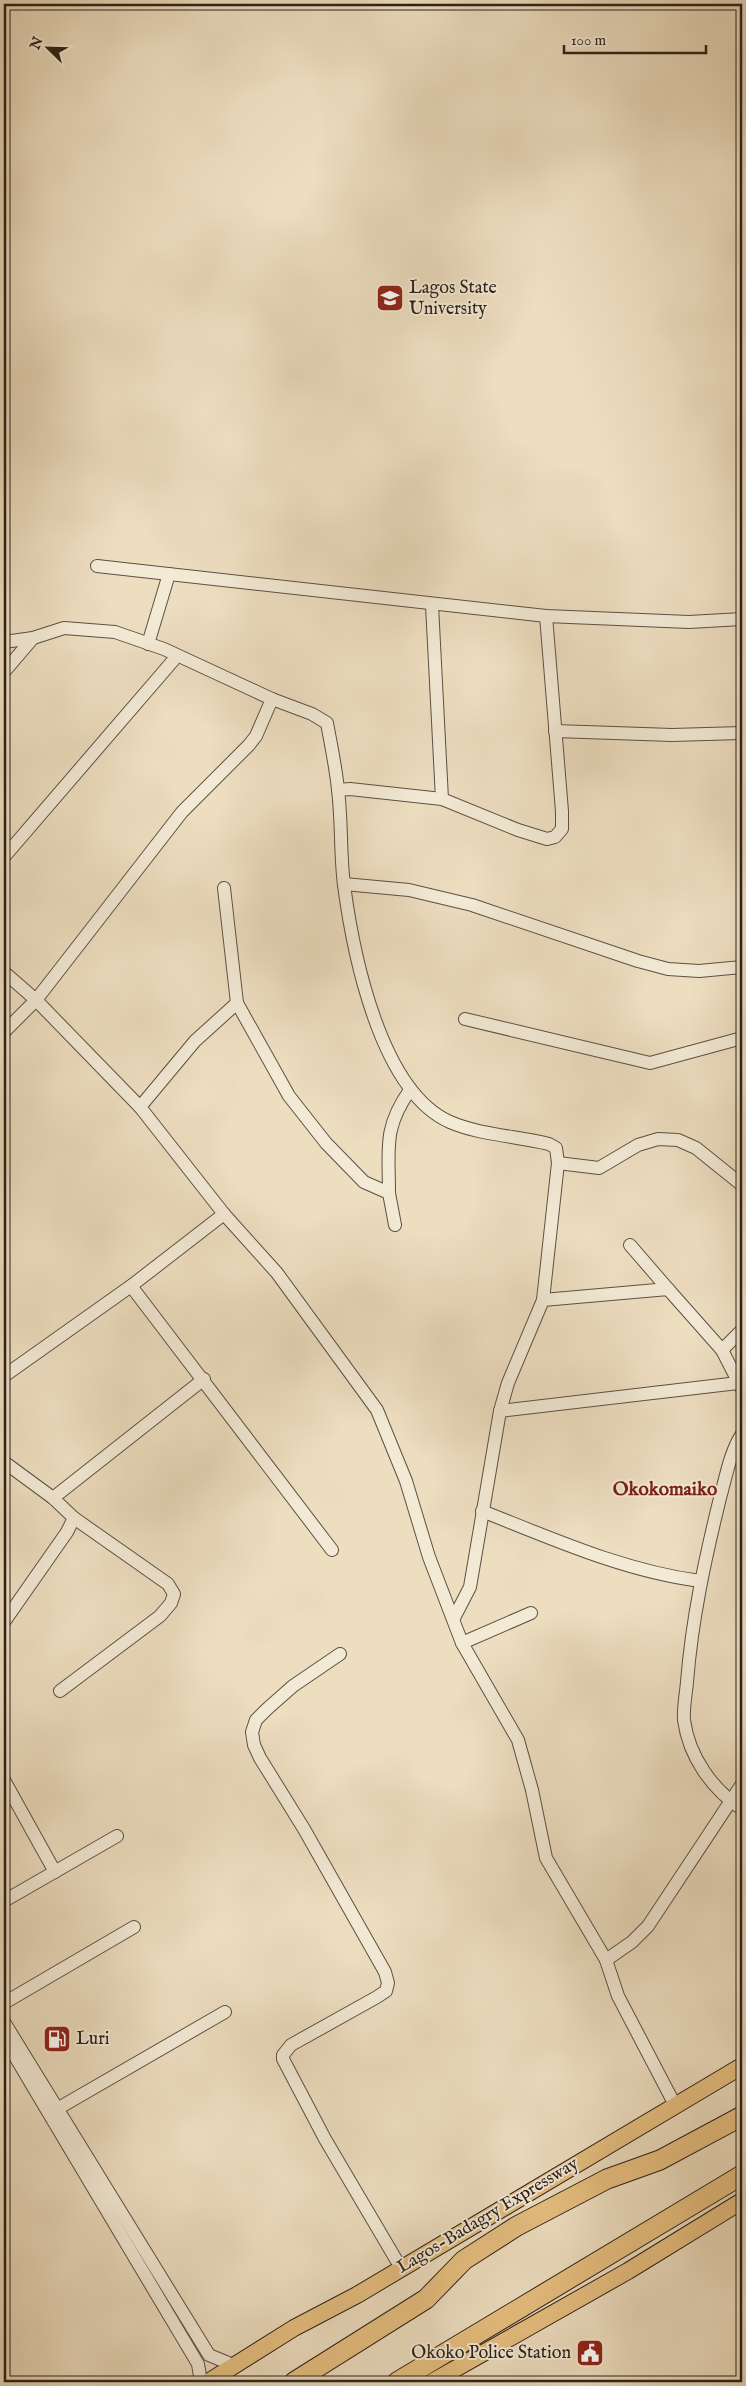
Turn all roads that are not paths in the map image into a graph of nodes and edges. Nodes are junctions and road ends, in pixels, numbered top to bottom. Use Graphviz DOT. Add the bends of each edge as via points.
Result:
graph roads {
  1 [pos="97,566"];
  2 [pos="169,574"];
  3 [pos="432,605"];
  4 [pos="546,616"];
  5 [pos="742,619"];
  6 [pos="33,638"];
  7 [pos="4,642"];
  8 [pos="148,644"];
  9 [pos="177,656"];
  10 [pos="4,672"];
  11 [pos="272,699"];
  12 [pos="555,730"];
  13 [pos="742,733"];
  14 [pos="338,790"];
  15 [pos="442,799"];
  16 [pos="4,857"];
  17 [pos="344,884"];
  18 [pos="224,888"];
  19 [pos="742,967"];
  20 [pos="4,972"];
  21 [pos="36,1000"];
  22 [pos="237,1003"];
  23 [pos="464,1019"];
  24 [pos="4,1032"];
  25 [pos="742,1038"];
  26 [pos="410,1090"];
  27 [pos="140,1107"];
  28 [pos="558,1163"];
  29 [pos="742,1185"];
  30 [pos="388,1194"];
  31 [pos="224,1214"];
  32 [pos="395,1224"];
  33 [pos="630,1244"];
  34 [pos="131,1286"];
  35 [pos="668,1290"];
  36 [pos="543,1300"];
  37 [pos="742,1330"];
  38 [pos="722,1350"];
  39 [pos="4,1376"];
  40 [pos="204,1379"];
  41 [pos="740,1386"];
  42 [pos="500,1411"];
  43 [pos="742,1434"];
  44 [pos="4,1462"];
  45 [pos="53,1498"];
  46 [pos="482,1511"];
  47 [pos="74,1518"];
  48 [pos="332,1550"];
  49 [pos="700,1581"];
  50 [pos="531,1613"];
  51 [pos="454,1618"];
  52 [pos="4,1622"];
  53 [pos="462,1643"];
  54 [pos="340,1654"];
  55 [pos="60,1691"];
  56 [pos="4,1780"];
  57 [pos="742,1784"];
  58 [pos="731,1802"];
  59 [pos="742,1810"];
  60 [pos="117,1836"];
  61 [pos="55,1872"];
  62 [pos="4,1901"];
  63 [pos="134,1927"];
  64 [pos="606,1960"];
  65 [pos="4,2003"];
  66 [pos="225,2012"];
  67 [pos="4,2022"];
  68 [pos="4,2038"];
  69 [pos="742,2066"];
  70 [pos="675,2106"];
  71 [pos="57,2109"];
  72 [pos="742,2116"];
  73 [pos="742,2175"];
  74 [pos="742,2201"];
  75 [pos="401,2268"];
  76 [pos="233,2365"];
  77 [pos="201,2382"];
  78 [pos="208,2382"];
  79 [pos="294,2382"];
  80 [pos="397,2382"];
  81 [pos="432,2382"];
  1 -- 2 [label="street"];
  2 -- 3 [label="street"];
  2 -- 8 [label="street"];
  3 -- 4 [label="street"];
  3 -- 15 [label="street"];
  4 -- 5 [label="street" via="689,622"];
  4 -- 12 [label="street"];
  6 -- 7 [label="street"];
  6 -- 8 [label="street" via="64,628 88,628 114,632"];
  6 -- 10 [label="street"];
  8 -- 9 [label="street"];
  9 -- 11 [label="street"];
  9 -- 16 [label="street"];
  11 -- 14 [label="street" via="327,723"];
  11 -- 21 [label="street" via="256,736 182,812"];
  12 -- 13 [label="street" via="672,735"];
  12 -- 15 [label="street" via="562,829 555,837 547,839 518,830"];
  14 -- 15 [label="street"];
  14 -- 17 [label="street"];
  17 -- 19 [label="street" via="409,890 472,906 668,969 699,971"];
  17 -- 26 [label="street" via="375,1021"];
  18 -- 22 [label="street"];
  20 -- 21 [label="street"];
  21 -- 24 [label="street"];
  21 -- 27 [label="street"];
  22 -- 27 [label="street" via="195,1042"];
  22 -- 30 [label="street" via="289,1096 326,1143 364,1182"];
  23 -- 25 [label="street" via="650,1063"];
  26 -- 28 [label="street" via="427,1108 449,1121 472,1129 549,1144 556,1148"];
  26 -- 30 [label="street" via="398,1107 389,1132"];
  27 -- 31 [label="street"];
  28 -- 29 [label="street" via="599,1168 638,1145 658,1139 678,1140 696,1148"];
  28 -- 36 [label="street"];
  30 -- 32 [label="street"];
  31 -- 34 [label="street"];
  31 -- 51 [label="street" via="277,1273 377,1410 406,1481"];
  33 -- 35 [label="street"];
  34 -- 39 [label="street"];
  34 -- 40 [label="street"];
  35 -- 36 [label="street"];
  35 -- 38 [label="street"];
  36 -- 42 [label="street" via="508,1383"];
  37 -- 38 [label="street"];
  38 -- 41 [label="street"];
  40 -- 45 [label="street"];
  40 -- 48 [label="street" via="227,1414"];
  41 -- 42 [label="street"];
  42 -- 46 [label="street"];
  43 -- 49 [label="street" via="727,1475"];
  44 -- 45 [label="street"];
  45 -- 47 [label="street"];
  46 -- 49 [label="street" via="587,1553 671,1577"];
  46 -- 51 [label="street" via="470,1587"];
  47 -- 52 [label="street"];
  47 -- 55 [label="street" via="168,1584 174,1594 172,1603 160,1616"];
  49 -- 58 [label="street" via="689,1652 684,1719 692,1748 708,1778"];
  50 -- 53 [label="street"];
  51 -- 53 [label="street"];
  53 -- 64 [label="street" via="518,1740 546,1858"];
  54 -- 75 [label="street" via="267,1708 256,1720 252,1732 260,1758 378,1958 388,1983 386,1991 377,1997 291,2045 283,2059 325,2139"];
  56 -- 61 [label="street"];
  57 -- 58 [label="street"];
  58 -- 59 [label="street"];
  58 -- 64 [label="street" via="648,1926"];
  60 -- 61 [label="street"];
  61 -- 62 [label="street"];
  63 -- 65 [label="street"];
  64 -- 70 [label="street" via="618,1996"];
  66 -- 71 [label="street"];
  67 -- 71 [label="street"];
  68 -- 77 [label="street" via="198,2364"];
  69 -- 70 [label="main road, Lagos-Badagry Expressway"];
  70 -- 75 [label="main road, Lagos-Badagry Expressway"];
  71 -- 76 [label="street" via="209,2355"];
  72 -- 79 [label="highway, Lagos-Badagry Expressway" via="660,2160 608,2178 517,2226 464,2260 426,2299"];
  73 -- 80 [label="highway"];
  74 -- 81 [label="main road" via="628,2271"];
  75 -- 76 [label="main road, Lagos-Badagry Expressway"];
  76 -- 78 [label="main road, Lagos-Badagry Expressway"];
}
